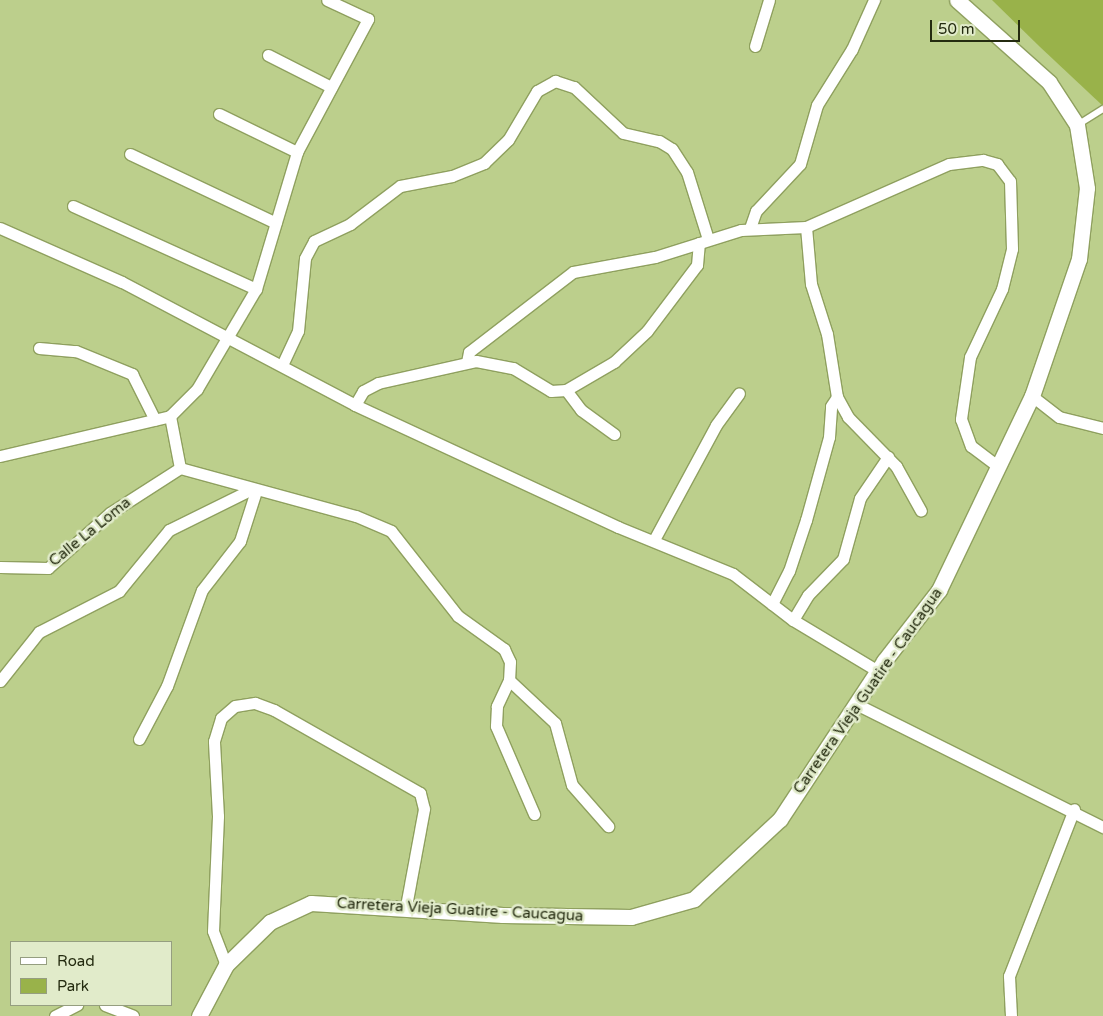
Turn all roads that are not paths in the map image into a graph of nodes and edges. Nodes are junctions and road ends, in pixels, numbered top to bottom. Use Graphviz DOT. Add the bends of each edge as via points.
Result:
graph roads {
  1 [pos="327,0"];
  2 [pos="770,0"];
  3 [pos="874,0"];
  4 [pos="957,0"];
  5 [pos="755,46"];
  6 [pos="268,56"];
  7 [pos="331,87"];
  8 [pos="1103,109"];
  9 [pos="219,114"];
  10 [pos="1077,125"];
  11 [pos="297,152"];
  12 [pos="130,154"];
  13 [pos="73,206"];
  14 [pos="276,223"];
  15 [pos="806,227"];
  16 [pos="0,228"];
  17 [pos="750,228"];
  18 [pos="703,241"];
  19 [pos="256,289"];
  20 [pos="231,337"];
  21 [pos="39,348"];
  22 [pos="467,362"];
  23 [pos="283,363"];
  24 [pos="566,390"];
  25 [pos="739,393"];
  26 [pos="1032,396"];
  27 [pos="837,397"];
  28 [pos="356,405"];
  29 [pos="170,416"];
  30 [pos="155,420"];
  31 [pos="1103,428"];
  32 [pos="614,434"];
  33 [pos="0,456"];
  34 [pos="888,457"];
  35 [pos="999,467"];
  36 [pos="180,468"];
  37 [pos="253,491"];
  38 [pos="921,511"];
  39 [pos="655,538"];
  40 [pos="0,568"];
  41 [pos="772,604"];
  42 [pos="793,620"];
  43 [pos="878,671"];
  44 [pos="509,680"];
  45 [pos="0,681"];
  46 [pos="856,704"];
  47 [pos="139,739"];
  48 [pos="1074,809"];
  49 [pos="534,814"];
  50 [pos="608,826"];
  51 [pos="1103,827"];
  52 [pos="406,906"];
  53 [pos="226,965"];
  54 [pos="75,1006"];
  55 [pos="108,1006"];
  56 [pos="55,1016"];
  57 [pos="133,1016"];
  58 [pos="198,1016"];
  59 [pos="1011,1016"];
  1 -- 7 [label="street" via="368,19"];
  2 -- 5 [label="street"];
  3 -- 17 [label="street" via="852,49 817,105 800,164 756,211"];
  4 -- 10 [label="main road, Carretera Vieja Guatire - Caucagua" via="1049,82"];
  6 -- 7 [label="street"];
  7 -- 11 [label="street"];
  8 -- 10 [label="lane"];
  9 -- 11 [label="street"];
  10 -- 26 [label="main road, Carretera Vieja Guatire - Caucagua" via="1086,166 1085,224 1079,258"];
  11 -- 14 [label="street"];
  12 -- 14 [label="street"];
  13 -- 19 [label="street"];
  14 -- 19 [label="street"];
  15 -- 17 [label="street"];
  15 -- 27 [label="street" via="811,284 827,334"];
  15 -- 35 [label="street" via="949,164 976,160 1002,169 1012,193 1010,261 1002,289 973,348 961,419 971,446"];
  16 -- 20 [label="street"];
  17 -- 18 [label="street"];
  18 -- 22 [label="street" via="656,257 565,275 510,324 469,352"];
  18 -- 23 [label="street" via="687,172 672,150 659,141 623,132 574,87 555,81 537,91 508,140 484,163 452,176 400,186 350,224 314,241 305,258 298,331"];
  18 -- 24 [label="street" via="697,265 647,331 614,362"];
  19 -- 20 [label="street"];
  20 -- 23 [label="street"];
  20 -- 29 [label="street" via="197,389"];
  21 -- 30 [label="street" via="76,351 132,374"];
  22 -- 24 [label="street" via="503,364 544,388"];
  22 -- 28 [label="street" via="378,383 362,391"];
  23 -- 28 [label="street"];
  24 -- 32 [label="street" via="581,410"];
  25 -- 39 [label="street" via="716,424"];
  26 -- 31 [label="street" via="1059,417"];
  26 -- 35 [label="main road, Carretera Vieja Guatire - Caucagua"];
  27 -- 34 [label="street" via="848,418"];
  27 -- 41 [label="street" via="831,406 829,437 806,520 789,571"];
  28 -- 39 [label="street" via="618,527"];
  29 -- 30 [label="street"];
  29 -- 36 [label="street"];
  30 -- 33 [label="street"];
  34 -- 38 [label="street"];
  34 -- 42 [label="street" via="860,498 843,559 808,595"];
  35 -- 43 [label="main road, Carretera Vieja Guatire - Caucagua" via="938,590"];
  36 -- 37 [label="street"];
  36 -- 40 [label="street, Calle La Loma" via="110,513 48,568"];
  37 -- 44 [label="street" via="356,516 391,531 458,616 504,649 510,662"];
  37 -- 45 [label="street" via="162,535 119,590 39,632"];
  37 -- 47 [label="street" via="240,541 202,590 167,686"];
  39 -- 41 [label="street" via="733,574"];
  41 -- 42 [label="street"];
  42 -- 43 [label="street"];
  43 -- 46 [label="main road, Carretera Vieja Guatire - Caucagua"];
  44 -- 49 [label="street" via="497,706 496,726"];
  44 -- 50 [label="street" via="555,723 572,785"];
  46 -- 48 [label="street"];
  46 -- 52 [label="main road, Carretera Vieja Guatire - Caucagua" via="780,819 694,899 631,918 503,915"];
  48 -- 51 [label="street"];
  48 -- 59 [label="street" via="1008,976"];
  52 -- 53 [label="main road, Carretera Vieja Guatire - Caucagua" via="311,903 270,922"];
  52 -- 53 [label="street" via="424,809 420,793 274,710 255,703 235,706 221,718 214,741 218,816 212,931"];
  53 -- 58 [label="main road, Carretera Vieja Guatire - Caucagua"];
  54 -- 56 [label="street"];
  55 -- 57 [label="street"];
}
